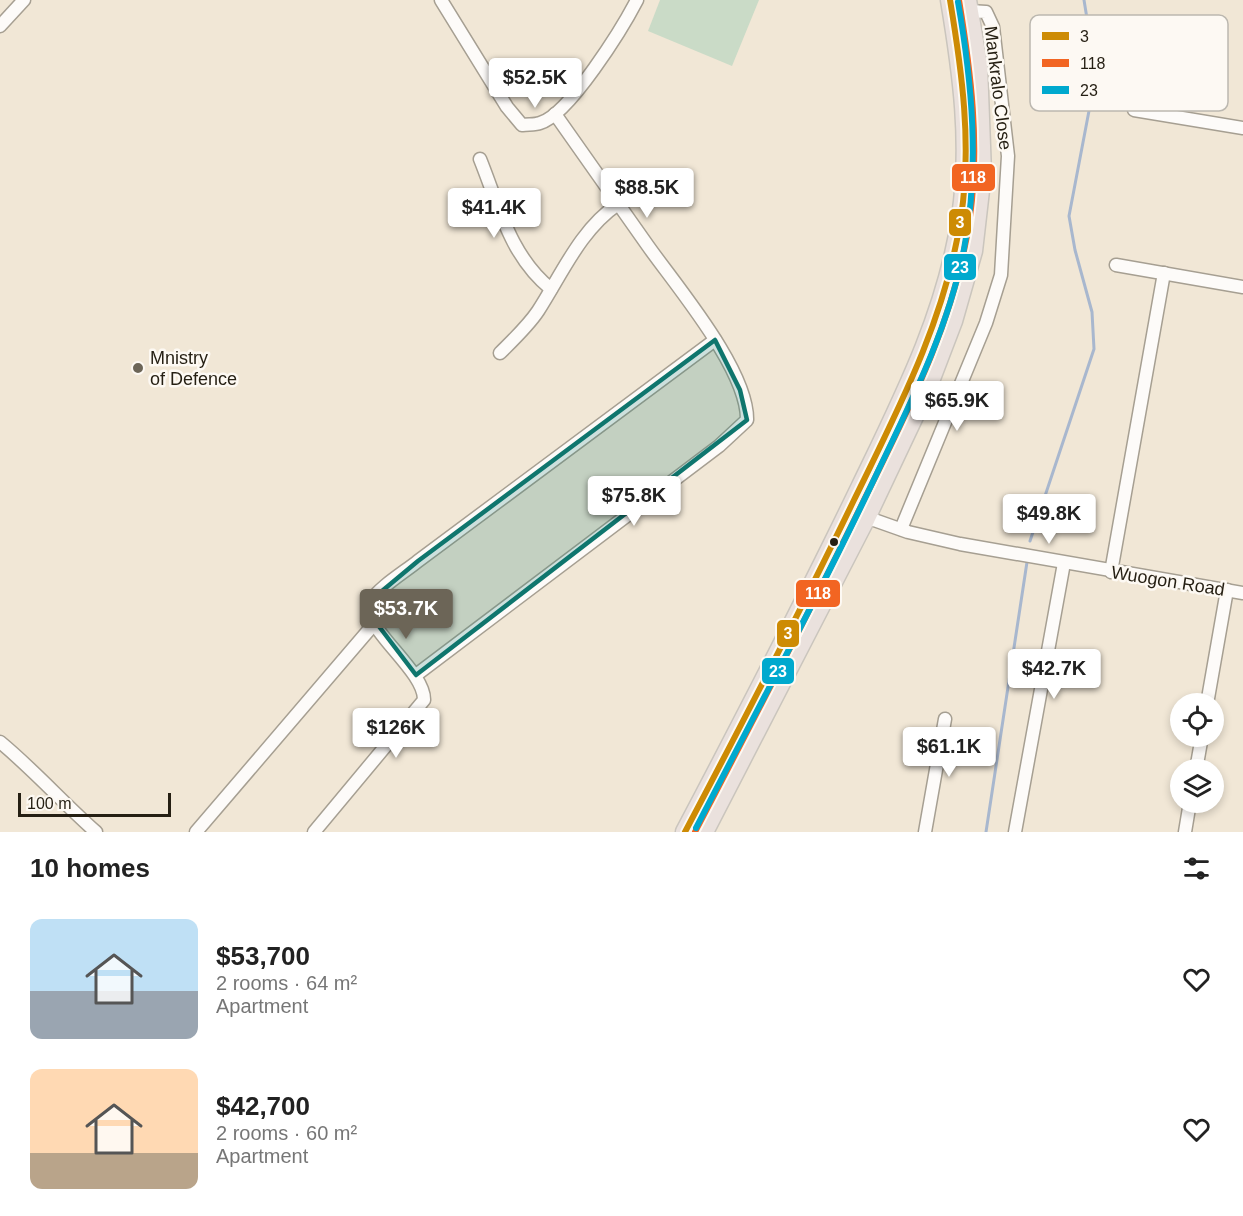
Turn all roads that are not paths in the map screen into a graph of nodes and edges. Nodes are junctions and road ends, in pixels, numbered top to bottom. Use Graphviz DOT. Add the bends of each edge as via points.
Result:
graph roads {
  1 [pos="24,0"];
  2 [pos="441,0"];
  3 [pos="637,0"];
  4 [pos="950,0"];
  5 [pos="968,5"];
  6 [pos="0,26"];
  7 [pos="1140,111"];
  8 [pos="555,114"];
  9 [pos="1243,128"];
  10 [pos="480,159"];
  11 [pos="618,204"];
  12 [pos="1116,265"];
  13 [pos="1164,273"];
  14 [pos="1243,287"];
  15 [pos="551,289"];
  16 [pos="715,340"];
  17 [pos="500,353"];
  18 [pos="857,515"];
  19 [pos="901,529"];
  20 [pos="1064,563"];
  21 [pos="1111,572"];
  22 [pos="1227,590"];
  23 [pos="1243,593"];
  24 [pos="374,624"];
  25 [pos="416,675"];
  26 [pos="1210,693"];
  27 [pos="945,719"];
  28 [pos="0,742"];
  29 [pos="1188,813"];
  30 [pos="96,832"];
  31 [pos="196,832"];
  32 [pos="314,832"];
  33 [pos="686,832"];
  34 [pos="704,832"];
  35 [pos="925,832"];
  36 [pos="1015,832"];
  37 [pos="1185,832"];
  1 -- 6 [label="street"];
  2 -- 8 [label="street" via="522,125 541,123"];
  3 -- 8 [label="street" via="592,69"];
  4 -- 18 [label="main road" via="961,63 967,135 962,217 935,320"];
  5 -- 18 [label="main road" via="978,64 982,126 982,173 973,251 953,321 927,389"];
  5 -- 19 [label="street, Mankralo Close" via="986,12 993,27 1008,156 1001,275 986,323"];
  7 -- 9 [label="street"];
  8 -- 11 [label="street"];
  10 -- 15 [label="street" via="503,224 527,265"];
  11 -- 15 [label="street" via="580,242"];
  11 -- 16 [label="street"];
  12 -- 13 [label="street"];
  13 -- 14 [label="street"];
  13 -- 21 [label="street"];
  15 -- 17 [label="street" via="536,314"];
  16 -- 24 [label="street" via="384,588 370,601 368,612"];
  16 -- 25 [label="street" via="740,390 747,420"];
  18 -- 19 [label="street, Wuogon Road"];
  18 -- 33 [label="main road"];
  18 -- 34 [label="main road"];
  19 -- 20 [label="street, Wuogon Road"];
  20 -- 21 [label="street, Wuogon Road"];
  20 -- 36 [label="street"];
  21 -- 22 [label="street, Wuogon Road"];
  22 -- 23 [label="street, Wuogon Road"];
  22 -- 26 [label="street"];
  24 -- 25 [label="street"];
  24 -- 31 [label="street"];
  25 -- 32 [label="street" via="424,689 424,700"];
  27 -- 35 [label="street"];
  28 -- 30 [label="street"];
  29 -- 37 [label="street"];
}
